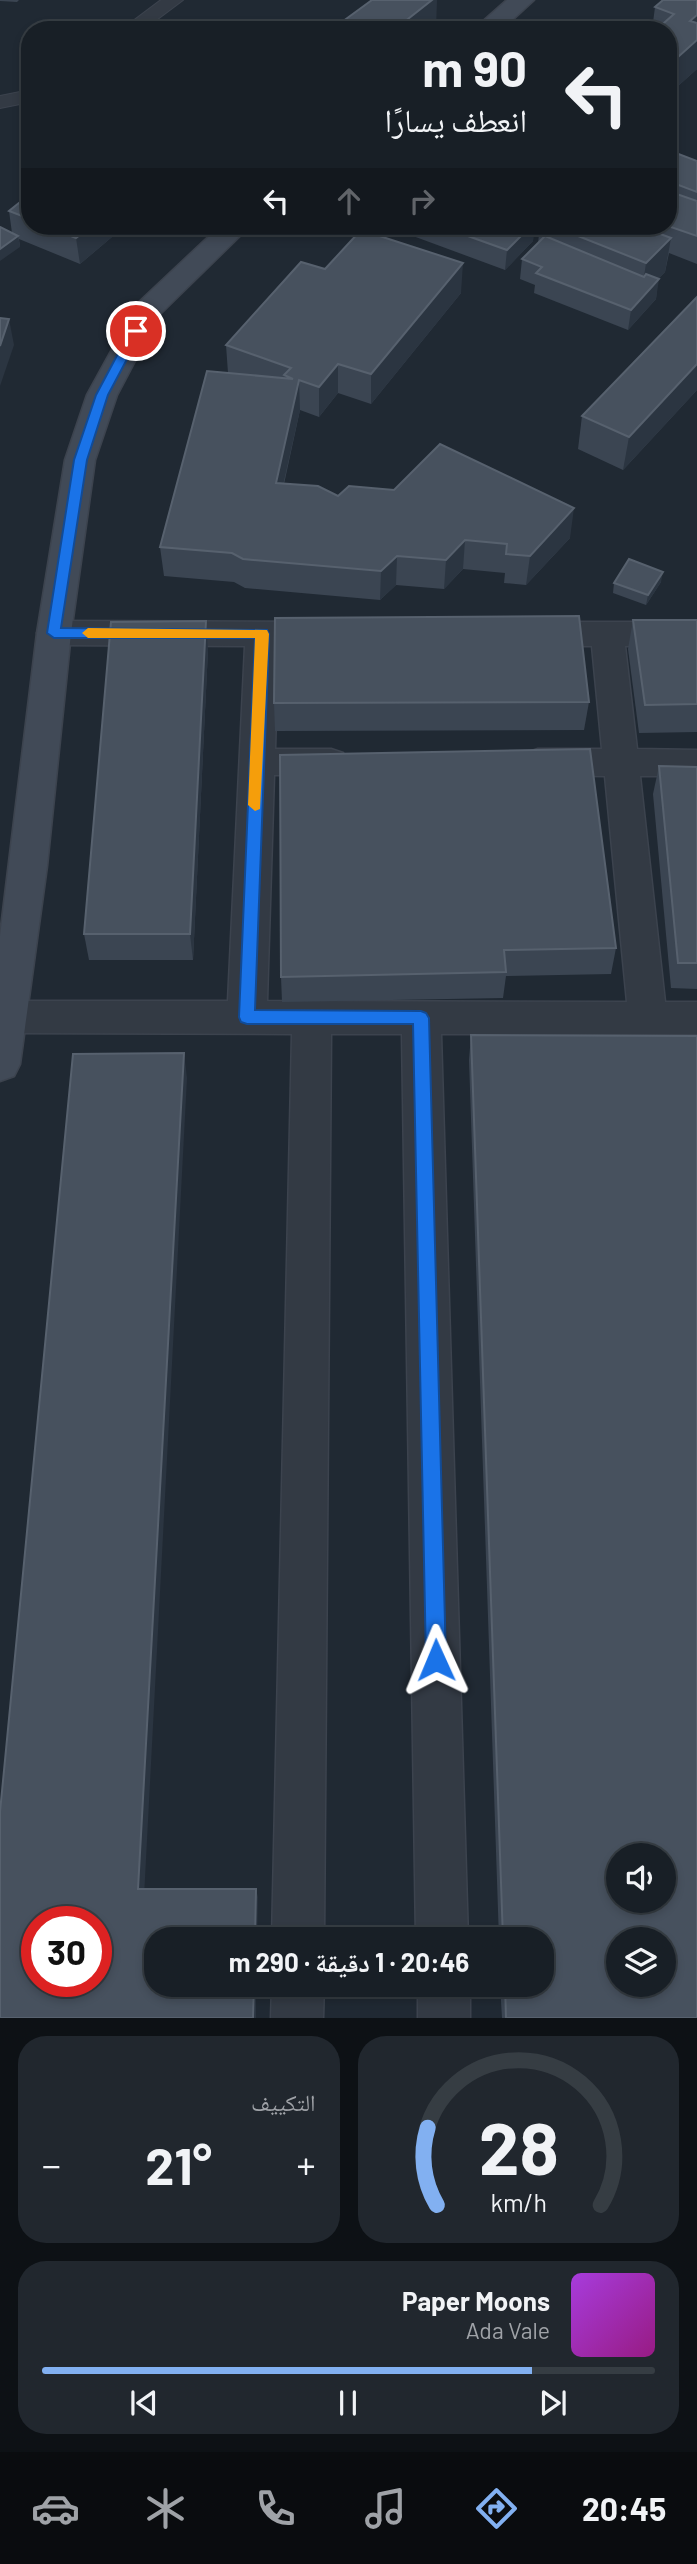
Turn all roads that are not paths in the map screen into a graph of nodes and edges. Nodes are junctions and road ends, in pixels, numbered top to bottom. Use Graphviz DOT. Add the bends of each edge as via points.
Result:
graph roads {
  1 [pos="174,0"];
  2 [pos="522,0"];
  3 [pos="143,21"];
  4 [pos="496,21"];
  5 [pos="21,98"];
  6 [pos="0,102"];
  7 [pos="226,235"];
  8 [pos="54,633"];
  9 [pos="262,634"];
  10 [pos="358,634"];
  11 [pos="496,634"];
  12 [pos="607,634"];
  13 [pos="697,635"];
  14 [pos="257,762"];
  15 [pos="365,762"];
  16 [pos="513,762"];
  17 [pos="621,762"];
  18 [pos="697,763"];
  19 [pos="7,1017"];
  20 [pos="247,1017"];
  21 [pos="312,1018"];
  22 [pos="421,1018"];
  23 [pos="648,1018"];
  24 [pos="697,1018"];
  25 [pos="0,1064"];
  26 [pos="298,1927"];
  27 [pos="442,1927"];
  28 [pos="298,1997"];
  29 [pos="444,1997"];
  30 [pos="297,2018"];
  31 [pos="444,2018"];
  1 -- 3 [label="lane"];
  2 -- 4 [label="main road"];
  5 -- 6 [label="lane"];
  7 -- 8 [label="main road" via="147,310 102,395 80,460"];
  8 -- 9 [label="street"];
  8 -- 19 [label="main road"];
  9 -- 10 [label="street"];
  9 -- 14 [label="street"];
  11 -- 12 [label="street"];
  12 -- 13 [label="street"];
  12 -- 17 [label="street"];
  14 -- 15 [label="street"];
  14 -- 20 [label="street"];
  16 -- 17 [label="street"];
  17 -- 18 [label="street"];
  17 -- 23 [label="street"];
  19 -- 20 [label="street"];
  19 -- 25 [label="main road"];
  20 -- 21 [label="street"];
  21 -- 22 [label="street"];
  21 -- 26 [label="street"];
  22 -- 23 [label="street"];
  22 -- 27 [label="street"];
  23 -- 24 [label="street"];
  28 -- 30 [label="street"];
  29 -- 31 [label="street"];
}
